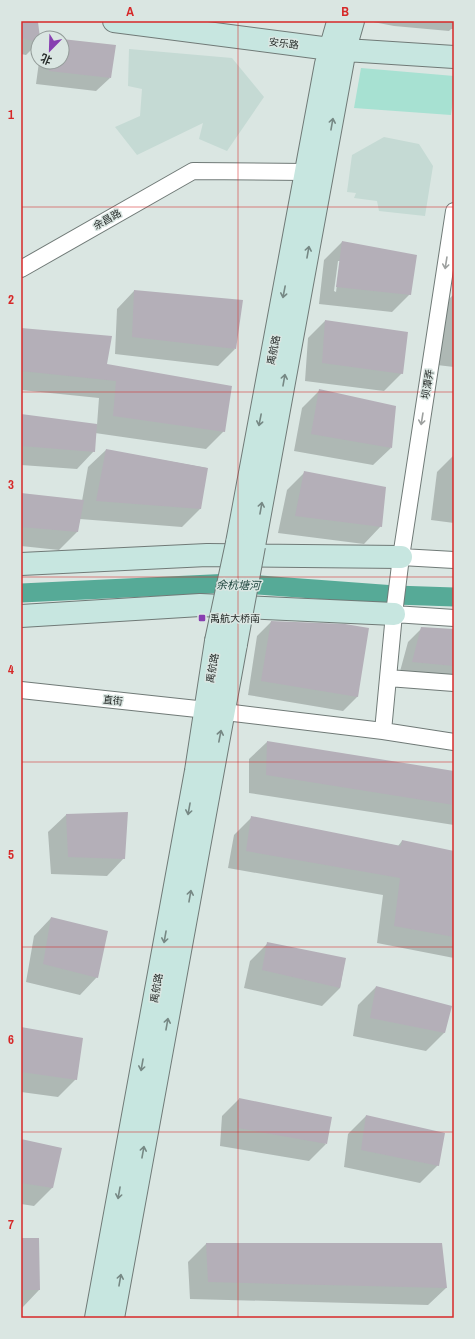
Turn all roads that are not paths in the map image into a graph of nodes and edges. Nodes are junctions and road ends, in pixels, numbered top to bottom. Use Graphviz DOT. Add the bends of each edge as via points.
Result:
graph roads {
  1 [pos="114,21"];
  2 [pos="338,21"];
  3 [pos="353,21"];
  4 [pos="338,49"];
  5 [pos="454,56"];
  6 [pos="306,172"];
  7 [pos="454,211"];
  8 [pos="21,269"];
  9 [pos="246,545"];
  10 [pos="401,557"];
  11 [pos="454,560"];
  12 [pos="21,564"];
  13 [pos="394,610"];
  14 [pos="21,616"];
  15 [pos="454,618"];
  16 [pos="388,678"];
  17 [pos="454,683"];
  18 [pos="21,690"];
  19 [pos="215,711"];
  20 [pos="383,731"];
  21 [pos="454,742"];
  22 [pos="204,773"];
  23 [pos="96,1318"];
  24 [pos="113,1318"];
  1 -- 4 [label="main road, 安乐路"];
  2 -- 4 [label="main road, 禹航路"];
  3 -- 4 [label="main road, 禹航路"];
  4 -- 5 [label="main road, 安乐路"];
  4 -- 6 [label="main road, 禹航路" via="326,64"];
  9 -- 4 [label="main road, 禹航路, one-way"];
  6 -- 8 [label="street, 余昌路" via="192,171"];
  6 -- 9 [label="main road, 禹航路, one-way"];
  7 -- 10 [label="street, 坝潭弄, one-way"];
  9 -- 19 [label="main road, 禹航路, bridge"];
  10 -- 11 [label="street"];
  10 -- 12 [label="main road" via="207,555"];
  10 -- 13 [label="street, 坝潭弄"];
  13 -- 14 [label="main road" via="200,605"];
  13 -- 15 [label="street"];
  13 -- 16 [label="street, 坝潭弄"];
  16 -- 17 [label="street"];
  16 -- 20 [label="street, 坝潭弄"];
  18 -- 19 [label="street, 直街"];
  19 -- 20 [label="street, 直街"];
  19 -- 22 [label="main road, 禹航路"];
  20 -- 21 [label="street"];
  22 -- 23 [label="main road, 禹航路, one-way"];
  24 -- 22 [label="main road, one-way"];
}
